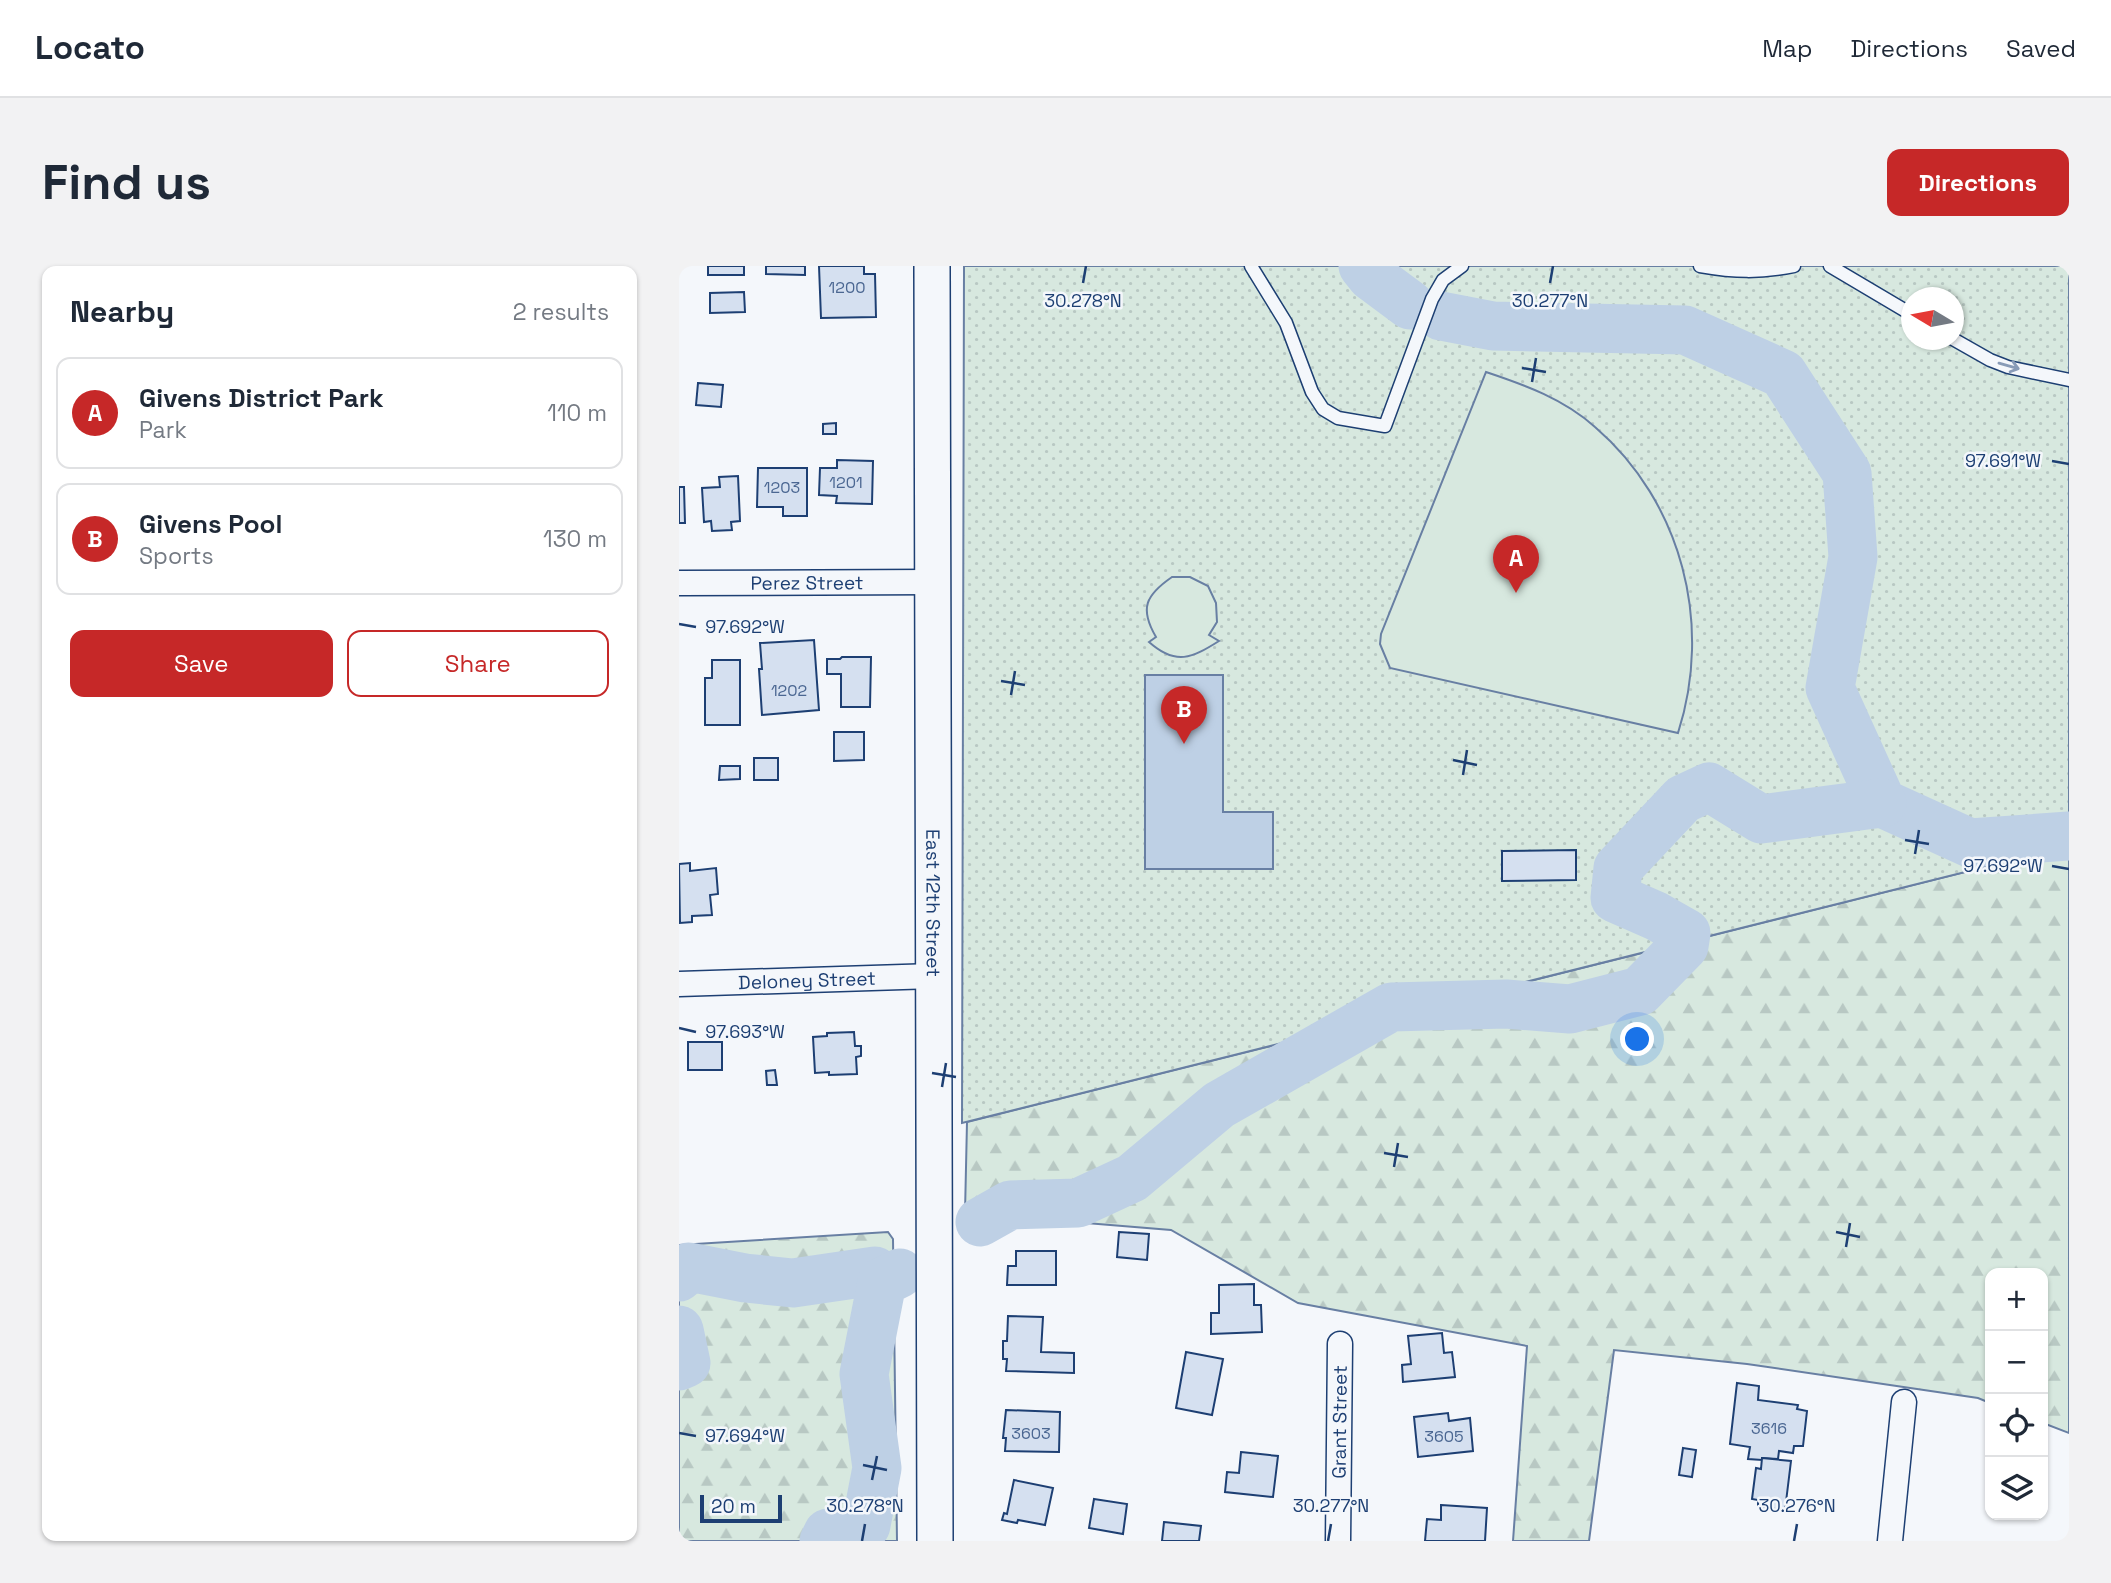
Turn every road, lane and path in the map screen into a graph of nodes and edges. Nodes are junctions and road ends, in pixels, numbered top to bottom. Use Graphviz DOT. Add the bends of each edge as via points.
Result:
graph roads {
  1 [pos="932,266"];
  2 [pos="1251,266"];
  3 [pos="1462,266"];
  4 [pos="1700,266"];
  5 [pos="1794,266"];
  6 [pos="1830,266"];
  7 [pos="1901,308"];
  8 [pos="1964,345"];
  9 [pos="2069,380"];
  10 [pos="933,582"];
  11 [pos="679,583"];
  12 [pos="934,976"];
  13 [pos="679,984"];
  14 [pos="1340,1344"];
  15 [pos="1904,1402"];
  16 [pos="935,1541"];
  17 [pos="1338,1541"];
  18 [pos="1890,1541"];
  1 -- 10 [label="street, East 12th Street"];
  2 -- 3 [label="lane" via="1286,323 1312,393 1323,409 1338,418 1385,426 1432,299 1443,280"];
  4 -- 5 [label="lane" via="1764,272"];
  6 -- 7 [label="lane"];
  8 -- 9 [label="lane, one-way" via="2008,367"];
  10 -- 11 [label="street, Perez Street"];
  10 -- 12 [label="street, East 12th Street"];
  12 -- 13 [label="street, Deloney Street"];
  12 -- 16 [label="street, East 12th Street"];
  14 -- 17 [label="street, Grant Street"];
  15 -- 18 [label="street"];
}
